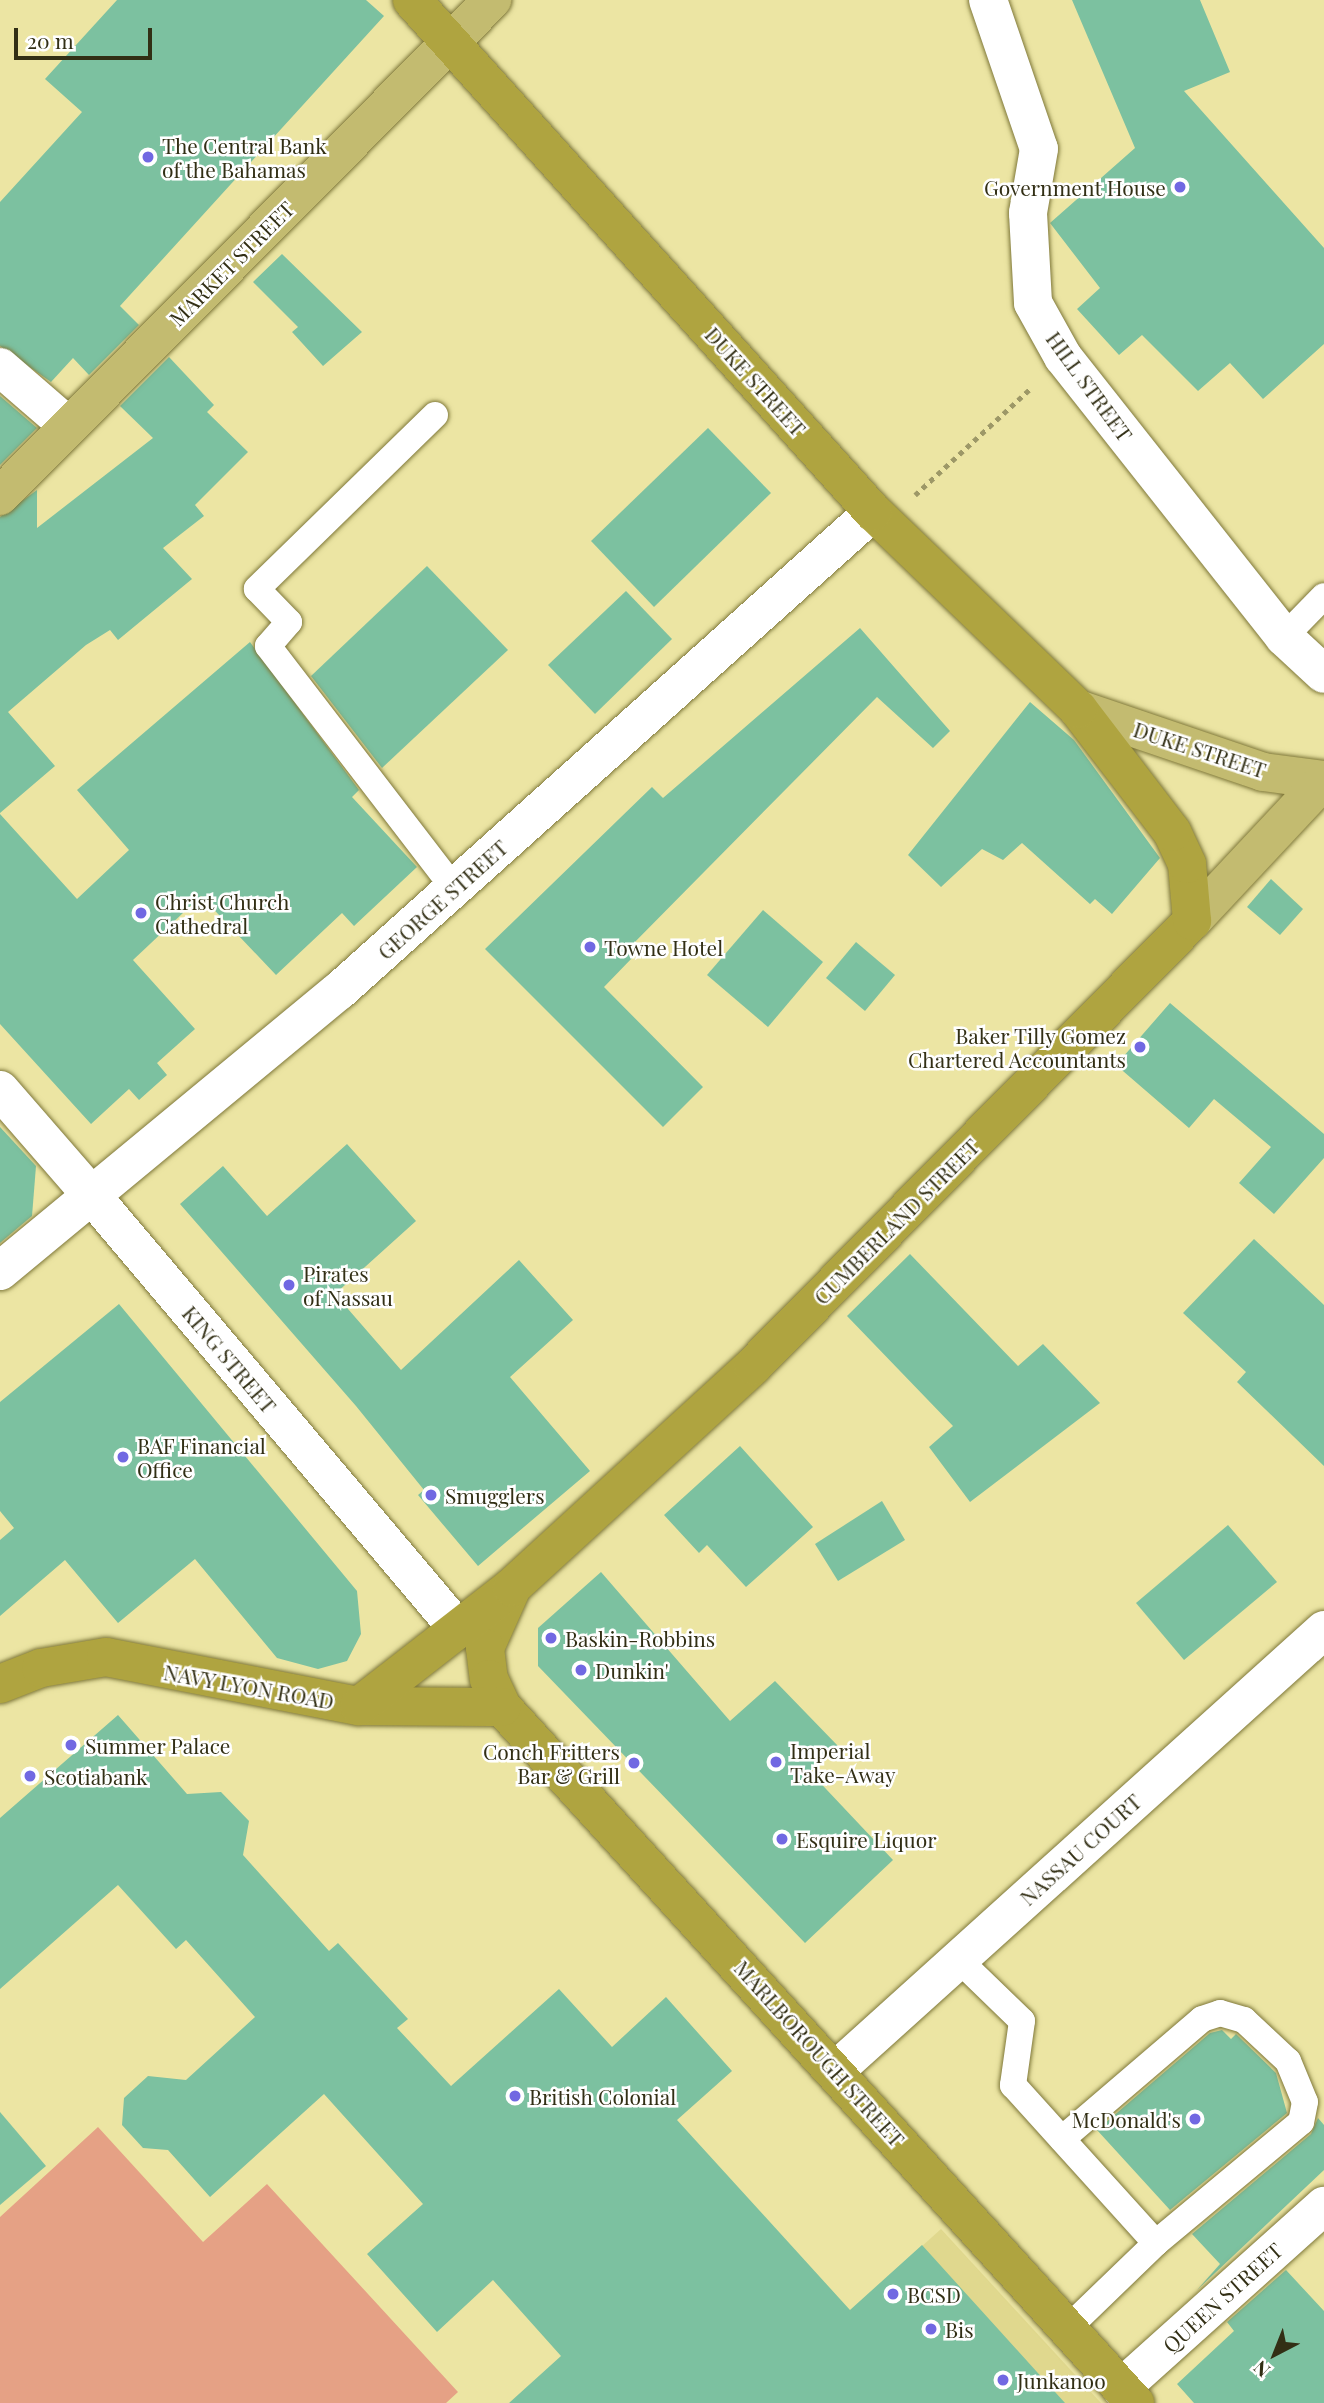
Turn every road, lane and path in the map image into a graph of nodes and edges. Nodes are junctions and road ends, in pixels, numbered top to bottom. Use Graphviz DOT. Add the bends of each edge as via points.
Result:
graph roads {
  1 [pos="412,0"];
  2 [pos="492,0"];
  3 [pos="988,0"];
  4 [pos="448,39"];
  5 [pos="0,367"];
  6 [pos="1019,399"];
  7 [pos="435,415"];
  8 [pos="67,425"];
  9 [pos="0,496"];
  10 [pos="908,501"];
  11 [pos="873,512"];
  12 [pos="1324,596"];
  13 [pos="1284,636"];
  14 [pos="1324,674"];
  15 [pos="1078,709"];
  16 [pos="1324,780"];
  17 [pos="454,888"];
  18 [pos="1192,921"];
  19 [pos="0,1090"];
  20 [pos="93,1197"];
  21 [pos="0,1271"];
  22 [pos="512,1587"];
  23 [pos="458,1629"];
  24 [pos="1324,1629"];
  25 [pos="0,1684"];
  26 [pos="359,1706"];
  27 [pos="502,1707"];
  28 [pos="958,1959"];
  29 [pos="836,2070"];
  30 [pos="1062,2139"];
  31 [pos="1324,2206"];
  32 [pos="1156,2243"];
  33 [pos="1067,2329"];
  34 [pos="1128,2395"];
  1 -- 4 [label="highway, DUKE STREET"];
  2 -- 4 [label="main road, MARKET STREET"];
  3 -- 13 [label="street, HILL STREET" via="1038,149 1028,213 1033,303 1063,357"];
  4 -- 8 [label="main road, MARKET STREET"];
  4 -- 11 [label="highway, DUKE STREET"];
  5 -- 8 [label="street"];
  6 -- 10 [label="path"];
  7 -- 17 [label="lane" via="257,589 289,622 268,646"];
  8 -- 9 [label="main road, MARKET STREET"];
  11 -- 15 [label="highway, DUKE STREET"];
  11 -- 17 [label="street, GEORGE STREET"];
  12 -- 13 [label="lane"];
  13 -- 14 [label="street, HILL STREET"];
  15 -- 16 [label="main road, DUKE STREET" via="1264,772"];
  15 -- 18 [label="highway, DUKE STREET" via="1172,832 1187,863"];
  16 -- 18 [label="main road, CUMBERLAND STREET"];
  17 -- 20 [label="street, GEORGE STREET"];
  18 -- 22 [label="highway, CUMBERLAND STREET" via="753,1366"];
  19 -- 20 [label="street, KING STREET"];
  20 -- 21 [label="street, GEORGE STREET"];
  20 -- 23 [label="street, KING STREET"];
  22 -- 23 [label="highway, CUMBERLAND STREET"];
  22 -- 27 [label="highway, CUMBERLAND STREET" via="485,1648 489,1679"];
  23 -- 26 [label="highway, CUMBERLAND STREET"];
  24 -- 28 [label="street, NASSAU COURT"];
  25 -- 26 [label="highway, NAVY LYON ROAD" via="41,1668 106,1657"];
  26 -- 27 [label="highway, NAVY LYON ROAD"];
  27 -- 29 [label="highway, MARLBOROUGH STREET"];
  28 -- 29 [label="street, NASSAU COURT"];
  28 -- 30 [label="lane" via="1022,2021 1013,2085"];
  29 -- 33 [label="highway, MARLBOROUGH STREET"];
  30 -- 32 [label="lane"];
  30 -- 32 [label="lane" via="1202,2019 1220,2013 1244,2020 1288,2062 1306,2102 1301,2122"];
  31 -- 34 [label="street, QUEEN STREET"];
  32 -- 33 [label="lane"];
  33 -- 34 [label="highway, MARLBOROUGH STREET"];
}
